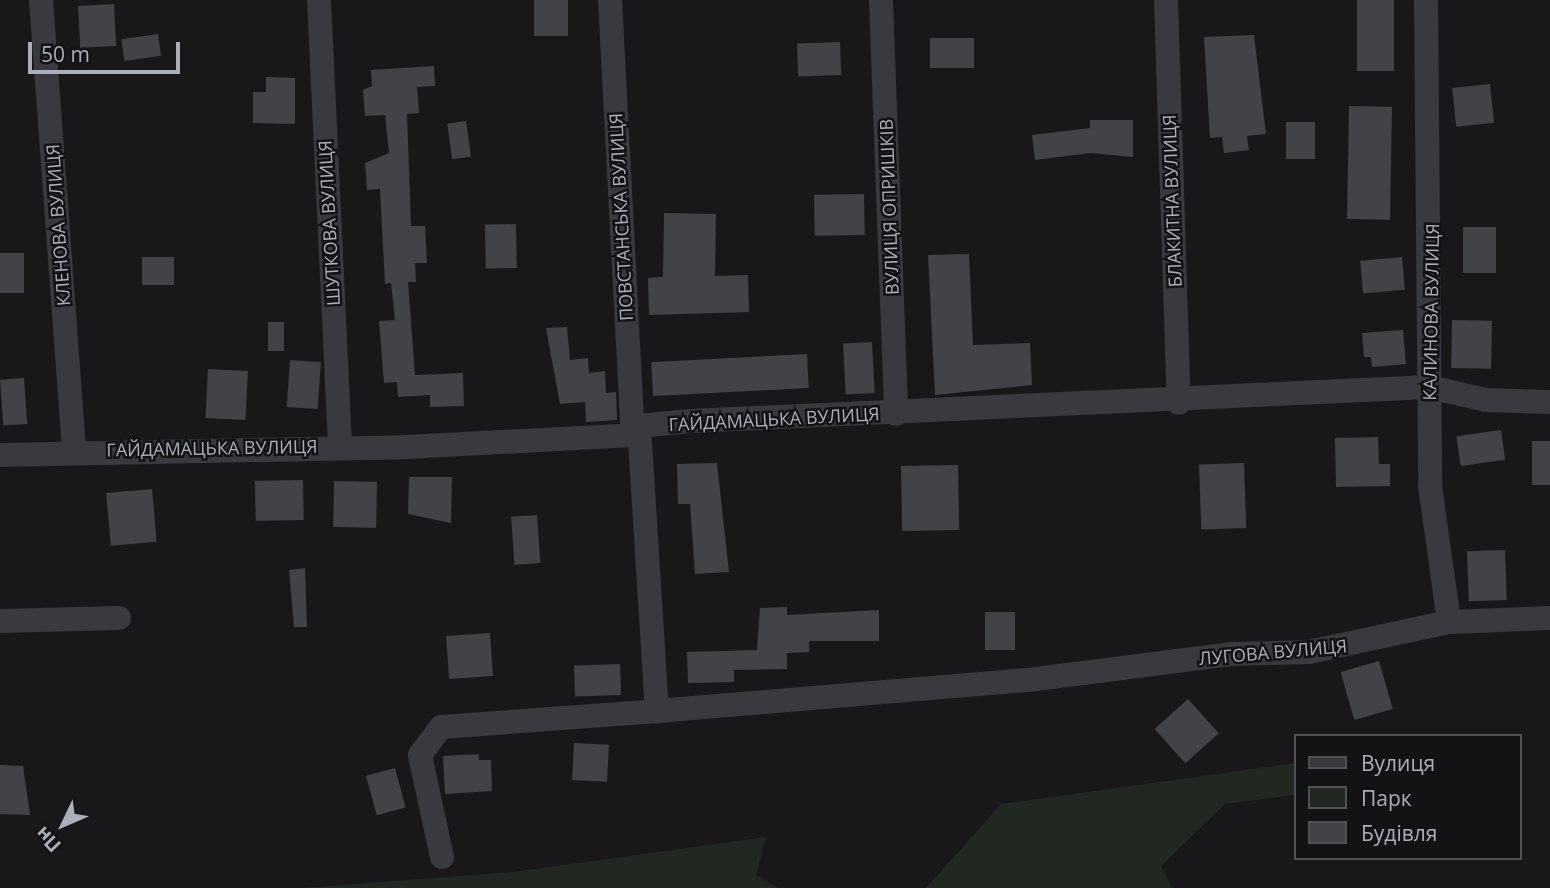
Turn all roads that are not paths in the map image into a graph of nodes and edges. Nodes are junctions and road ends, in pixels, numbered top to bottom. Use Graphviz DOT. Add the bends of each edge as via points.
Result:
graph roads {
  1 [pos="41,0"];
  2 [pos="320,0"];
  3 [pos="610,0"];
  4 [pos="881,0"];
  5 [pos="1166,0"];
  6 [pos="1426,0"];
  7 [pos="1429,387"];
  8 [pos="1550,402"];
  9 [pos="1179,403"];
  10 [pos="896,414"];
  11 [pos="636,430"];
  12 [pos="340,447"];
  13 [pos="74,450"];
  14 [pos="0,455"];
  15 [pos="119,618"];
  16 [pos="1550,618"];
  17 [pos="0,621"];
  18 [pos="1449,622"];
  19 [pos="657,712"];
  20 [pos="442,857"];
  1 -- 13 [label="street, КЛЕНОВА ВУЛИЦЯ"];
  2 -- 12 [label="street, ШУТКОВА ВУЛИЦЯ"];
  3 -- 11 [label="street, ПОВСТАНСЬКА ВУЛИЦЯ"];
  4 -- 10 [label="street, ВУЛИЦЯ ОПРИШКІВ"];
  5 -- 9 [label="street, БЛАКИТНА ВУЛИЦЯ"];
  6 -- 7 [label="street, КАЛИНОВА ВУЛИЦЯ" via="1433,276"];
  7 -- 8 [label="street, ГАЙДАМАЦЬКА ВУЛИЦЯ" via="1486,400"];
  7 -- 9 [label="street, ГАЙДАМАЦЬКА ВУЛИЦЯ"];
  7 -- 18 [label="street, КАЛИНОВА ВУЛИЦЯ" via="1430,486"];
  9 -- 10 [label="street, ГАЙДАМАЦЬКА ВУЛИЦЯ"];
  10 -- 11 [label="street, ГАЙДАМАЦЬКА ВУЛИЦЯ"];
  11 -- 12 [label="street, ГАЙДАМАЦЬКА ВУЛИЦЯ"];
  11 -- 19 [label="street, ПОВСТАНСЬКА ВУЛИЦЯ"];
  12 -- 13 [label="street, ГАЙДАМАЦЬКА ВУЛИЦЯ"];
  13 -- 14 [label="street, ГАЙДАМАЦЬКА ВУЛИЦЯ"];
  15 -- 17 [label="street"];
  16 -- 18 [label="street, ЛУГОВА ВУЛИЦЯ"];
  18 -- 19 [label="street, ЛУГОВА ВУЛИЦЯ" via="1310,652 1232,654 1036,679"];
  19 -- 20 [label="street, ЛУГОВА ВУЛИЦЯ" via="442,727 420,755"];
}
